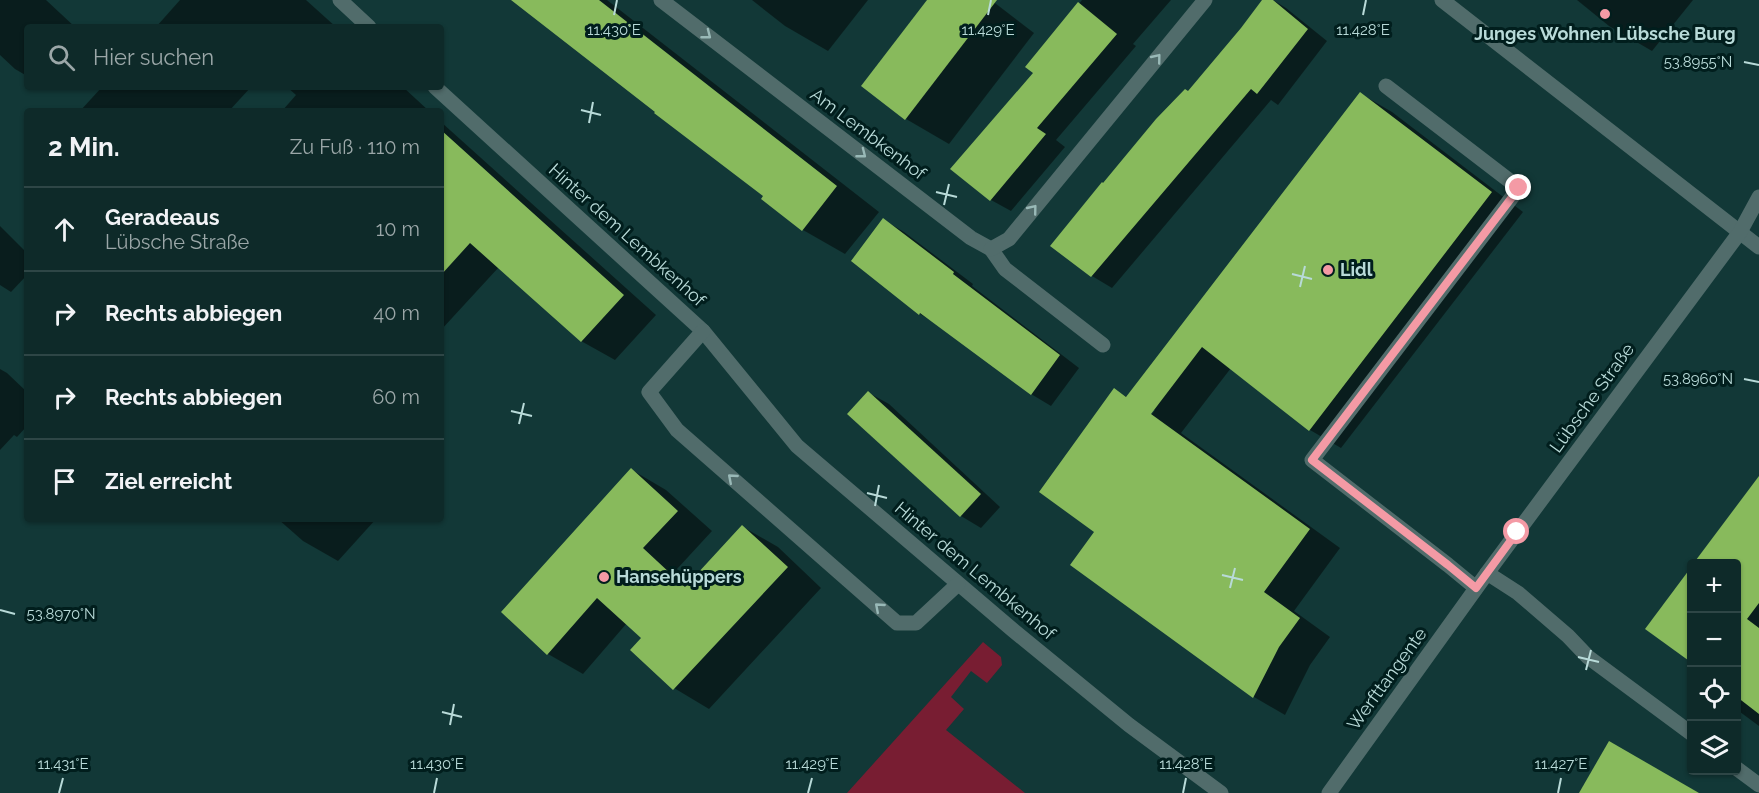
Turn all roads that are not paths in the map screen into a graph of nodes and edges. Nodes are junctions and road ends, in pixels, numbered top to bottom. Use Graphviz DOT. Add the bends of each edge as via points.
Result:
graph roads {
  1 [pos="340,0"];
  2 [pos="661,0"];
  3 [pos="1205,0"];
  4 [pos="1442,0"];
  5 [pos="366,24"];
  6 [pos="1386,86"];
  7 [pos="438,90"];
  8 [pos="1759,197"];
  9 [pos="1740,232"];
  10 [pos="1759,247"];
  11 [pos="991,249"];
  12 [pos="703,331"];
  13 [pos="1103,345"];
  14 [pos="1487,573"];
  15 [pos="958,584"];
  16 [pos="1476,588"];
  17 [pos="1687,730"];
  18 [pos="1741,771"];
  19 [pos="1759,785"];
  20 [pos="1221,793"];
  21 [pos="1329,793"];
  1 -- 5 [label="street"];
  2 -- 11 [label="street, Am Lembkenhof, one-way" via="962,231"];
  11 -- 3 [label="street, one-way" via="1008,239"];
  4 -- 9 [label="street"];
  6 -- 16 [label="street" via="1519,188 1312,460"];
  7 -- 12 [label="street, Hinter dem Lembkenhof"];
  8 -- 9 [label="street, Lübsche Straße"];
  9 -- 10 [label="street"];
  9 -- 14 [label="street, Lübsche Straße"];
  11 -- 13 [label="street, Am Lembkenhof" via="1005,269"];
  12 -- 15 [label="street, Hinter dem Lembkenhof" via="797,446"];
  15 -- 12 [label="street, one-way" via="916,623 897,623 677,430 649,392"];
  14 -- 16 [label="street, Lübsche Straße"];
  14 -- 17 [label="street" via="1518,593 1588,657"];
  15 -- 20 [label="street, Hinter dem Lembkenhof" via="1129,725"];
  16 -- 21 [label="street, Werfttangente"];
  18 -- 19 [label="street"];
}
